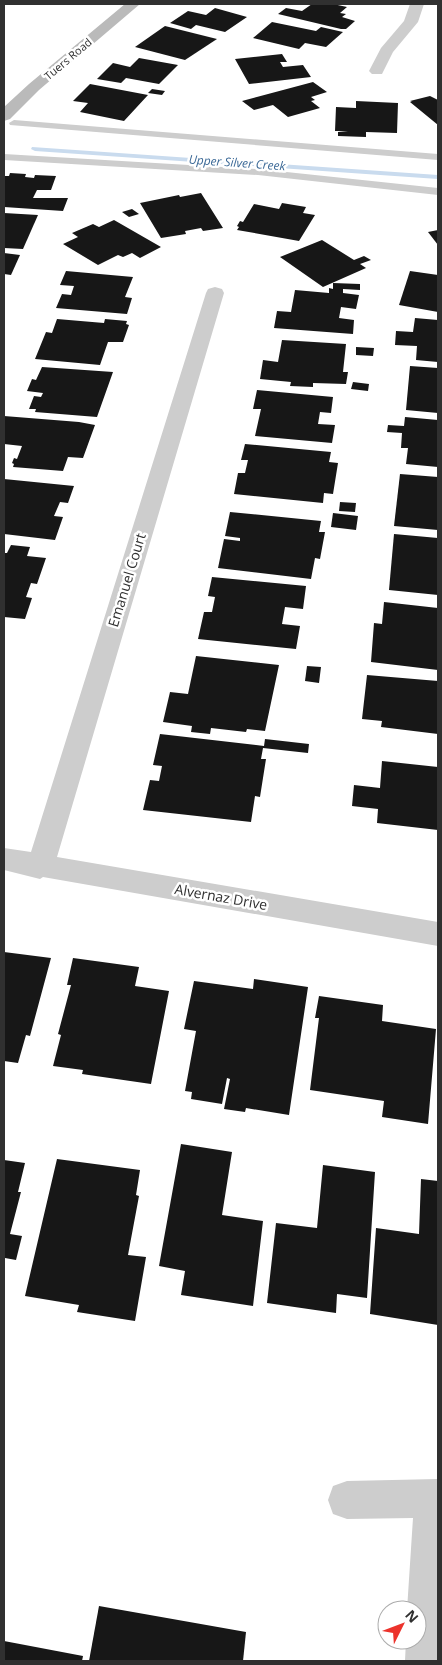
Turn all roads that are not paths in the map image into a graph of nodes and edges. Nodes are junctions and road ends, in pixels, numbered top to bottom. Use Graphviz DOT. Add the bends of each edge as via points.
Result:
graph roads {
  1 [pos="134,4"];
  2 [pos="417,4"];
  3 [pos="377,71"];
  4 [pos="9,120"];
  5 [pos="4,157"];
  6 [pos="438,157"];
  7 [pos="438,192"];
  8 [pos="214,294"];
  9 [pos="4,859"];
  10 [pos="40,867"];
  11 [pos="438,934"];
  12 [pos="436,1498"];
  13 [pos="347,1500"];
  14 [pos="425,1661"];
  1 -- 4 [label="street, Tuers Road" via="34,87"];
  2 -- 3 [label="street" via="411,22 386,51"];
  4 -- 6 [label="lane"];
  5 -- 7 [label="lane" via="258,172"];
  8 -- 10 [label="street, Emanuel Court"];
  9 -- 10 [label="street, Alvernaz Drive"];
  10 -- 11 [label="street, Alvernaz Drive"];
  12 -- 13 [label="street"];
  12 -- 14 [label="street"];
}
